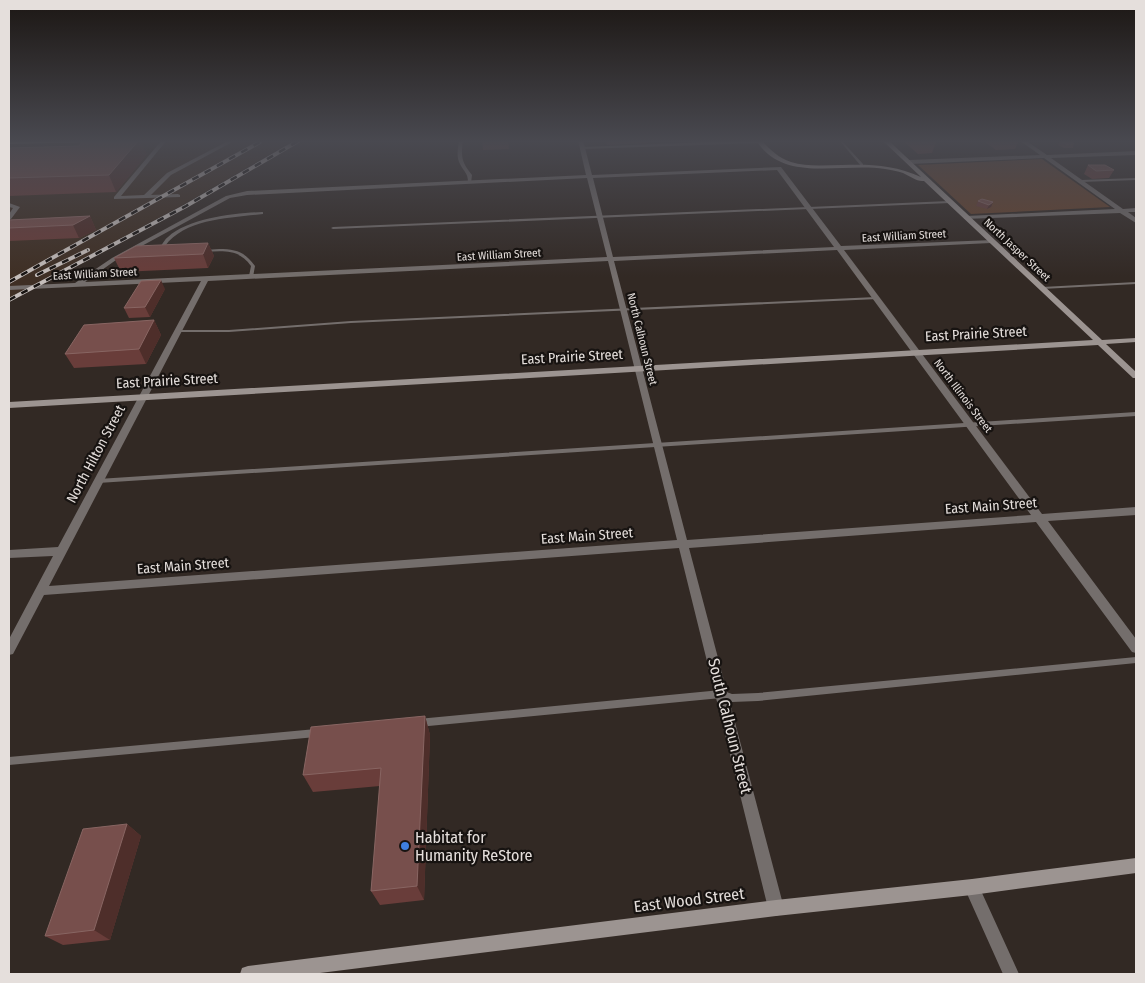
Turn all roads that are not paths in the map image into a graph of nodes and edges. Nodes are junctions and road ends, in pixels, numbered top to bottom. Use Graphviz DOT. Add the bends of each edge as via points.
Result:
graph roads {
  1 [pos="126,186"];
  2 [pos="157,186"];
  3 [pos="387,186"];
  4 [pos="591,186"];
  5 [pos="792,186"];
  6 [pos="929,186"];
  7 [pos="933,186"];
  8 [pos="1088,186"];
  9 [pos="941,194"];
  10 [pos="178,196"];
  11 [pos="146,197"];
  12 [pos="949,202"];
  13 [pos="11,205"];
  14 [pos="808,207"];
  15 [pos="1122,210"];
  16 [pos="1136,210"];
  17 [pos="262,213"];
  18 [pos="599,217"];
  19 [pos="9,218"];
  20 [pos="966,218"];
  21 [pos="1136,221"];
  22 [pos="333,228"];
  23 [pos="991,241"];
  24 [pos="840,249"];
  25 [pos="173,250"];
  26 [pos="199,251"];
  27 [pos="610,260"];
  28 [pos="251,276"];
  29 [pos="206,278"];
  30 [pos="1136,283"];
  31 [pos="78,284"];
  32 [pos="9,288"];
  33 [pos="1042,288"];
  34 [pos="876,298"];
  35 [pos="623,310"];
  36 [pos="178,331"];
  37 [pos="1136,340"];
  38 [pos="1100,342"];
  39 [pos="915,351"];
  40 [pos="638,367"];
  41 [pos="1136,376"];
  42 [pos="142,396"];
  43 [pos="9,405"];
  44 [pos="1136,414"];
  45 [pos="971,426"];
  46 [pos="657,444"];
  47 [pos="98,481"];
  48 [pos="1136,511"];
  49 [pos="1039,518"];
  50 [pos="683,544"];
  51 [pos="60,551"];
  52 [pos="9,554"];
  53 [pos="39,591"];
  54 [pos="1136,648"];
  55 [pos="9,650"];
  56 [pos="1136,660"];
  57 [pos="722,694"];
  58 [pos="411,724"];
  59 [pos="322,732"];
  60 [pos="9,760"];
  61 [pos="1136,865"];
  62 [pos="972,887"];
  63 [pos="776,908"];
  64 [pos="248,974"];
  65 [pos="1011,974"];
  1 -- 11 [label="street" via="116,198"];
  2 -- 11 [label="street"];
  3 -- 31 [label="street" via="236,194 114,259"];
  4 -- 18 [label="street, North Calhoun Street"];
  5 -- 14 [label="street, North Illinois Street"];
  6 -- 9 [label="street"];
  7 -- 9 [label="street, North Jasper Street"];
  8 -- 15 [label="street"];
  9 -- 12 [label="street, North Jasper Street"];
  10 -- 11 [label="street"];
  12 -- 14 [label="lane"];
  12 -- 20 [label="street, North Jasper Street"];
  13 -- 19 [label="street" via="16,210"];
  14 -- 18 [label="lane"];
  14 -- 24 [label="street, North Illinois Street"];
  15 -- 16 [label="street"];
  15 -- 20 [label="street"];
  15 -- 21 [label="street"];
  17 -- 25 [label="lane" via="222,216 194,225 166,240 163,246"];
  18 -- 22 [label="lane"];
  18 -- 27 [label="street, North Calhoun Street"];
  20 -- 23 [label="street, North Jasper Street"];
  23 -- 24 [label="street, East William Street"];
  23 -- 33 [label="street, North Jasper Street"];
  24 -- 27 [label="street, East William Street"];
  24 -- 34 [label="street, North Illinois Street"];
  26 -- 28 [label="lane" via="242,252 253,266"];
  27 -- 28 [label="street, East William Street"];
  27 -- 35 [label="street, North Calhoun Street"];
  28 -- 29 [label="street, East William Street"];
  29 -- 31 [label="street, East William Street"];
  29 -- 36 [label="street, North Hilton Street"];
  30 -- 33 [label="lane"];
  31 -- 32 [label="street, East William Street"];
  33 -- 38 [label="street, North Jasper Street"];
  34 -- 35 [label="lane"];
  34 -- 39 [label="street, North Illinois Street"];
  35 -- 36 [label="lane"];
  35 -- 40 [label="street, North Calhoun Street"];
  36 -- 42 [label="street, North Hilton Street"];
  37 -- 38 [label="street, East Prairie Street"];
  38 -- 39 [label="street, East Prairie Street"];
  38 -- 41 [label="street, North Jasper Street"];
  39 -- 40 [label="street, East Prairie Street"];
  39 -- 45 [label="street, North Illinois Street"];
  40 -- 42 [label="street, East Prairie Street"];
  40 -- 46 [label="street, North Calhoun Street"];
  42 -- 43 [label="street, East Prairie Street"];
  42 -- 47 [label="street, North Hilton Street"];
  44 -- 45 [label="lane"];
  45 -- 46 [label="lane"];
  45 -- 49 [label="street, North Illinois Street"];
  46 -- 47 [label="lane"];
  46 -- 50 [label="street, North Calhoun Street"];
  47 -- 51 [label="street, North Hilton Street"];
  48 -- 49 [label="street, East Main Street"];
  49 -- 50 [label="street, East Main Street"];
  49 -- 54 [label="street, North Illinois Street"];
  50 -- 53 [label="street, East Main Street"];
  50 -- 57 [label="street, South Calhoun Street"];
  51 -- 52 [label="street"];
  51 -- 53 [label="street, North Hilton Street"];
  53 -- 55 [label="street, North Hilton Street"];
  56 -- 57 [label="lane" via="758,697 732,698"];
  57 -- 58 [label="lane"];
  57 -- 63 [label="street, South Calhoun Street"];
  59 -- 60 [label="lane"];
  61 -- 62 [label="street, East Wood Street"];
  62 -- 63 [label="street, East Wood Street"];
  62 -- 65 [label="street"];
  63 -- 64 [label="street, East Wood Street"];
}
